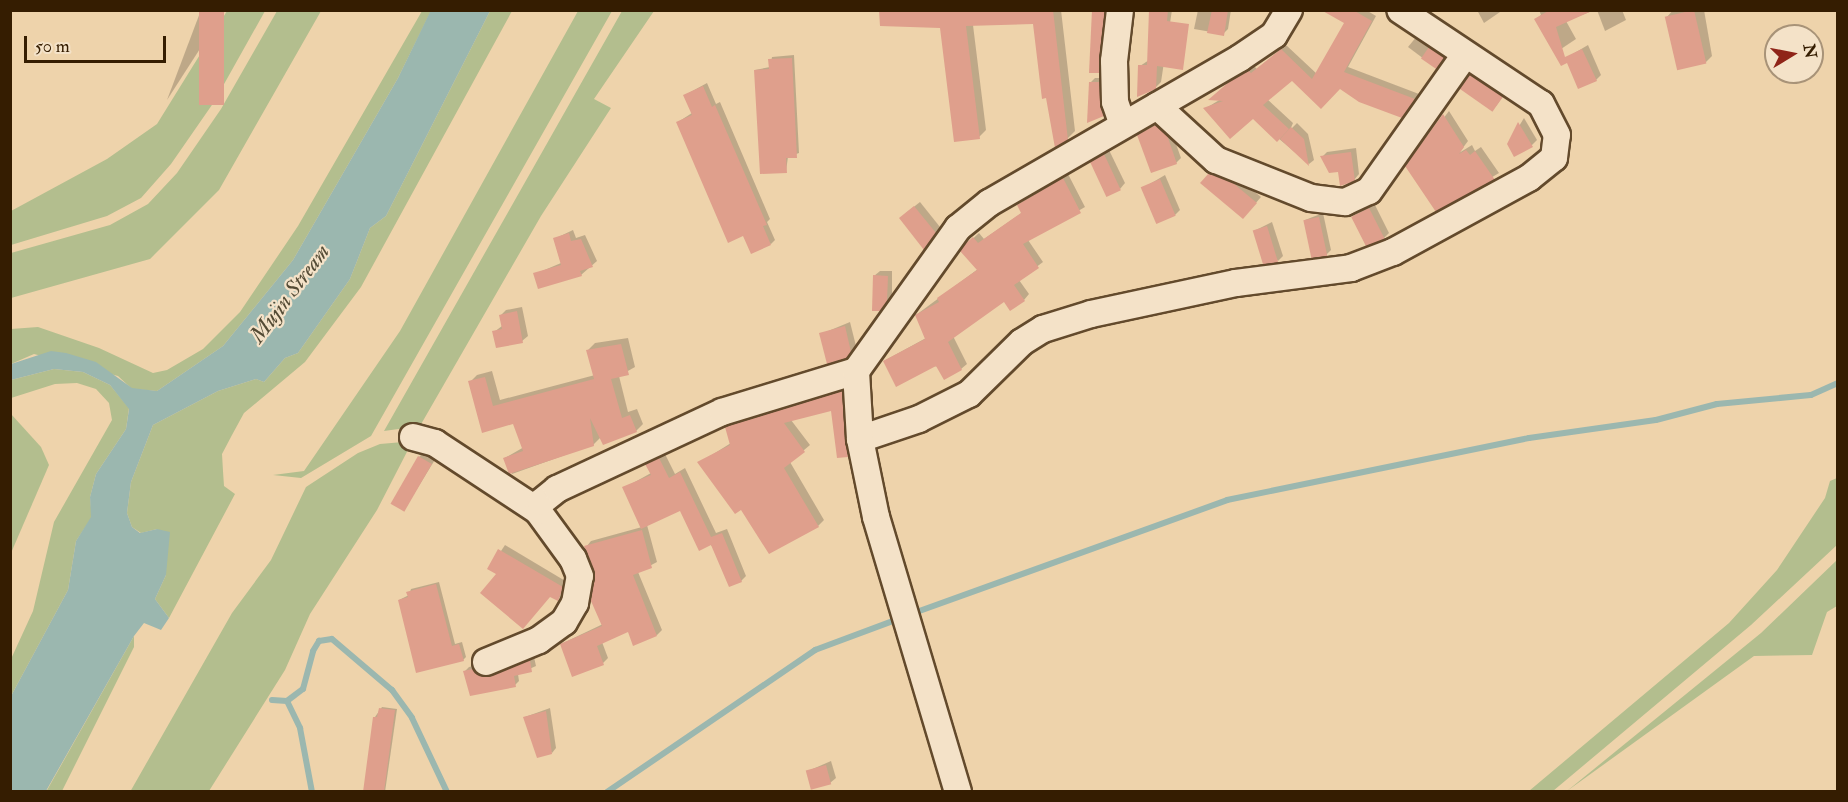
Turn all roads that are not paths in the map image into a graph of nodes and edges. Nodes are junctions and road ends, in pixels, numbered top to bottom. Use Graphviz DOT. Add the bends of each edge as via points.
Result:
graph roads {
  1 [pos="1120,10"];
  2 [pos="1289,10"];
  3 [pos="1400,10"];
  4 [pos="1465,55"];
  5 [pos="1157,106"];
  6 [pos="1123,125"];
  7 [pos="856,371"];
  8 [pos="413,437"];
  9 [pos="860,439"];
  10 [pos="538,511"];
  11 [pos="486,662"];
  12 [pos="958,792"];
  1 -- 6 [label="street" via="1114,61 1115,102"];
  2 -- 5 [label="street" via="1274,35"];
  3 -- 4 [label="street"];
  4 -- 5 [label="street" via="1369,190 1345,202 1311,198 1216,160"];
  4 -- 9 [label="street" via="1541,104 1557,135 1554,158 1529,178 1393,252 1351,268 1236,283 1091,314 1043,329 1022,342 969,394 919,419"];
  5 -- 6 [label="street"];
  6 -- 7 [label="street" via="989,203 958,228"];
  7 -- 9 [label="street"];
  7 -- 10 [label="street" via="683,428 556,489 541,502"];
  8 -- 10 [label="street" via="435,443"];
  9 -- 12 [label="street" via="876,517"];
  10 -- 11 [label="street" via="573,559 580,576 574,603 564,622 539,640"];
}
